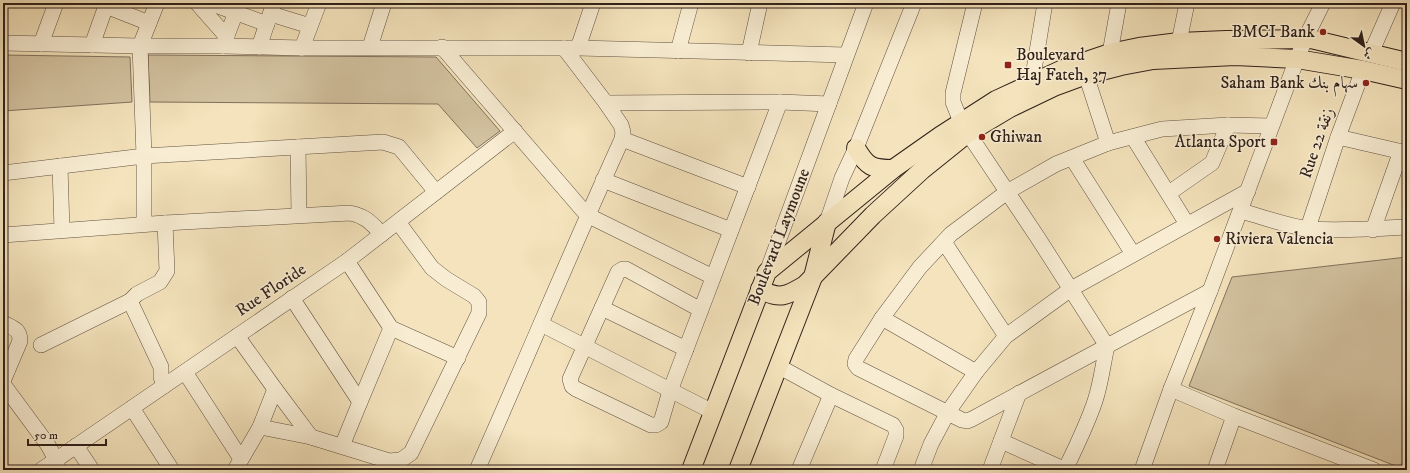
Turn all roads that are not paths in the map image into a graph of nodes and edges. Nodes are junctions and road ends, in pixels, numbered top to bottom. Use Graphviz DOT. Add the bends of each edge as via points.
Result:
graph roads {
  1 [pos="56,3"];
  2 [pos="157,3"];
  3 [pos="319,3"];
  4 [pos="384,3"];
  5 [pos="593,3"];
  6 [pos="691,3"];
  7 [pos="760,3"];
  8 [pos="866,3"];
  9 [pos="914,3"];
  10 [pos="975,3"];
  11 [pos="1045,3"];
  12 [pos="1119,3"];
  13 [pos="1187,3"];
  14 [pos="1322,3"];
  15 [pos="1393,3"];
  16 [pos="204,4"];
  17 [pos="106,5"];
  18 [pos="238,8"];
  19 [pos="271,13"];
  20 [pos="149,22"];
  21 [pos="310,26"];
  22 [pos="1305,39"];
  23 [pos="225,41"];
  24 [pos="1179,42"];
  25 [pos="3,43"];
  26 [pos="41,44"];
  27 [pos="92,45"];
  28 [pos="140,46"];
  29 [pos="259,47"];
  30 [pos="442,47"];
  31 [pos="302,48"];
  32 [pos="370,48"];
  33 [pos="571,48"];
  34 [pos="678,51"];
  35 [pos="749,53"];
  36 [pos="1110,53"];
  37 [pos="1371,53"];
  38 [pos="846,55"];
  39 [pos="1297,59"];
  40 [pos="1407,62"];
  41 [pos="1363,70"];
  42 [pos="1086,75"];
  43 [pos="1407,80"];
  44 [pos="1032,82"];
  45 [pos="780,102"];
  46 [pos="606,103"];
  47 [pos="829,104"];
  48 [pos="1228,125"];
  49 [pos="1271,126"];
  50 [pos="965,128"];
  51 [pos="515,131"];
  52 [pos="1133,136"];
  53 [pos="1338,137"];
  54 [pos="622,139"];
  55 [pos="1108,143"];
  56 [pos="298,147"];
  57 [pos="856,148"];
  58 [pos="1404,152"];
  59 [pos="144,156"];
  60 [pos="1072,158"];
  61 [pos="60,166"];
  62 [pos="893,169"];
  63 [pos="3,173"];
  64 [pos="603,180"];
  65 [pos="748,187"];
  66 [pos="1248,191"];
  67 [pos="436,192"];
  68 [pos="1007,192"];
  69 [pos="1169,193"];
  70 [pos="1241,211"];
  71 [pos="299,215"];
  72 [pos="587,215"];
  73 [pos="398,222"];
  74 [pos="827,222"];
  75 [pos="165,223"];
  76 [pos="144,224"];
  77 [pos="1188,224"];
  78 [pos="1407,227"];
  79 [pos="1308,228"];
  80 [pos="62,230"];
  81 [pos="731,230"];
  82 [pos="1373,230"];
  83 [pos="382,234"];
  84 [pos="3,235"];
  85 [pos="944,242"];
  86 [pos="1133,254"];
  87 [pos="346,261"];
  88 [pos="767,272"];
  89 [pos="713,277"];
  90 [pos="813,277"];
  91 [pos="760,289"];
  92 [pos="1071,289"];
  93 [pos="1210,291"];
  94 [pos="292,298"];
  95 [pos="130,301"];
  96 [pos="602,308"];
  97 [pos="701,310"];
  98 [pos="882,318"];
  99 [pos="3,323"];
  100 [pos="541,324"];
  101 [pos="392,328"];
  102 [pos="238,336"];
  103 [pos="1006,336"];
  104 [pos="41,345"];
  105 [pos="585,346"];
  106 [pos="1107,346"];
  107 [pos="686,349"];
  108 [pos="458,358"];
  109 [pos="778,366"];
  110 [pos="185,372"];
  111 [pos="976,372"];
  112 [pos="3,382"];
  113 [pos="164,386"];
  114 [pos="274,389"];
  115 [pos="1171,389"];
  116 [pos="670,391"];
  117 [pos="1019,393"];
  118 [pos="831,395"];
  119 [pos="360,402"];
  120 [pos="132,408"];
  121 [pos="712,412"];
  122 [pos="948,412"];
  123 [pos="1234,416"];
  124 [pos="260,427"];
  125 [pos="311,437"];
  126 [pos="1001,441"];
  127 [pos="76,446"];
  128 [pos="342,446"];
  129 [pos="57,465"];
  130 [pos="238,465"];
  131 [pos="41,470"];
  132 [pos="92,470"];
  133 [pos="172,470"];
  134 [pos="477,470"];
  135 [pos="691,470"];
  136 [pos="738,470"];
  137 [pos="799,470"];
  138 [pos="883,470"];
  139 [pos="921,470"];
  140 [pos="990,470"];
  141 [pos="1066,470"];
  142 [pos="1142,470"];
  143 [pos="1215,470"];
  144 [pos="1374,470"];
  1 -- 26 [label="street"];
  2 -- 20 [label="street"];
  3 -- 21 [label="street"];
  4 -- 32 [label="street"];
  5 -- 33 [label="street"];
  6 -- 34 [label="street"];
  7 -- 35 [label="street"];
  8 -- 38 [label="street, Boulevard Laymoune"];
  9 -- 57 [label="street"];
  10 -- 50 [label="street" via="953,93 953,102"];
  11 -- 44 [label="street"];
  12 -- 36 [label="street"];
  13 -- 24 [label="street"];
  14 -- 22 [label="street"];
  15 -- 37 [label="street"];
  16 -- 18 [label="street"];
  16 -- 23 [label="street"];
  17 -- 20 [label="street"];
  17 -- 27 [label="street"];
  18 -- 19 [label="street"];
  18 -- 23 [label="street"];
  19 -- 21 [label="street"];
  19 -- 29 [label="street"];
  20 -- 28 [label="street"];
  21 -- 31 [label="street"];
  22 -- 24 [label="main road"];
  22 -- 37 [label="main road"];
  22 -- 39 [label="street"];
  23 -- 28 [label="street"];
  23 -- 29 [label="street"];
  24 -- 36 [label="main road"];
  25 -- 26 [label="street"];
  26 -- 27 [label="street"];
  27 -- 28 [label="street"];
  28 -- 59 [label="street"];
  29 -- 31 [label="street"];
  30 -- 32 [label="street"];
  30 -- 33 [label="street"];
  30 -- 51 [label="street"];
  31 -- 32 [label="street"];
  33 -- 34 [label="street"];
  33 -- 46 [label="street"];
  34 -- 35 [label="street"];
  35 -- 38 [label="street"];
  36 -- 44 [label="main road"];
  37 -- 40 [label="main road"];
  38 -- 47 [label="street, Boulevard Laymoune"];
  39 -- 41 [label="main road"];
  39 -- 42 [label="main road" via="1235,56 1153,60"];
  39 -- 49 [label="street"];
  41 -- 43 [label="main road"];
  41 -- 53 [label="street, Rue 22 زنقة"];
  42 -- 50 [label="main road"];
  42 -- 55 [label="street"];
  44 -- 50 [label="main road" via="996,100"];
  45 -- 46 [label="street"];
  45 -- 47 [label="street"];
  45 -- 65 [label="street"];
  46 -- 54 [label="street" via="622,128"];
  47 -- 88 [label="street, Boulevard Laymoune"];
  48 -- 49 [label="street"];
  48 -- 52 [label="street" via="1162,129"];
  48 -- 69 [label="street" via="1212,163"];
  49 -- 66 [label="street"];
  50 -- 62 [label="main road"];
  50 -- 68 [label="street"];
  50 -- 90 [label="main road"];
  51 -- 67 [label="street, Rue Floride"];
  51 -- 72 [label="street"];
  52 -- 55 [label="street"];
  52 -- 69 [label="street"];
  53 -- 58 [label="street"];
  53 -- 79 [label="street, Rue 22 زنقة"];
  54 -- 64 [label="street"];
  54 -- 65 [label="street"];
  55 -- 60 [label="street"];
  56 -- 59 [label="street"];
  56 -- 67 [label="street" via="390,143 399,147"];
  56 -- 71 [label="street"];
  57 -- 62 [label="main road" via="868,165"];
  57 -- 74 [label="street" via="842,178"];
  58 -- 82 [label="street"];
  59 -- 61 [label="street"];
  59 -- 76 [label="street"];
  60 -- 68 [label="street" via="1056,164"];
  60 -- 86 [label="street"];
  61 -- 63 [label="street"];
  61 -- 80 [label="street"];
  62 -- 74 [label="main road"];
  64 -- 72 [label="street"];
  64 -- 81 [label="street"];
  65 -- 81 [label="street"];
  66 -- 70 [label="street"];
  66 -- 77 [label="street"];
  67 -- 73 [label="street, Rue Floride"];
  68 -- 85 [label="street"];
  68 -- 92 [label="street"];
  69 -- 77 [label="street"];
  70 -- 79 [label="street" via="1284,224"];
  70 -- 93 [label="street"];
  71 -- 75 [label="street"];
  71 -- 83 [label="street" via="359,214"];
  72 -- 89 [label="street"];
  72 -- 100 [label="street"];
  73 -- 83 [label="street, Rue Floride"];
  73 -- 108 [label="street" via="432,268 479,302 479,313"];
  74 -- 88 [label="main road"];
  74 -- 90 [label="main road"];
  75 -- 76 [label="street"];
  75 -- 95 [label="street" via="167,271 160,282"];
  76 -- 80 [label="street"];
  77 -- 86 [label="street"];
  78 -- 82 [label="street"];
  79 -- 82 [label="street"];
  80 -- 84 [label="street"];
  81 -- 89 [label="street"];
  83 -- 87 [label="street, Rue Floride"];
  85 -- 98 [label="street" via="920,267"];
  85 -- 103 [label="street"];
  86 -- 92 [label="street"];
  87 -- 94 [label="street, Rue Floride"];
  87 -- 101 [label="street"];
  88 -- 91 [label="main road, Boulevard Laymoune"];
  89 -- 97 [label="street"];
  90 -- 91 [label="main road" via="794,292 783,295 774,296"];
  90 -- 109 [label="main road"];
  91 -- 121 [label="main road, Boulevard Laymoune"];
  92 -- 103 [label="street"];
  92 -- 106 [label="street"];
  93 -- 106 [label="street"];
  93 -- 115 [label="street"];
  94 -- 102 [label="street, Rue Floride"];
  94 -- 119 [label="street"];
  95 -- 104 [label="street"];
  95 -- 113 [label="street" via="161,367"];
  96 -- 97 [label="street" via="618,272 626,269"];
  96 -- 105 [label="street"];
  96 -- 107 [label="street"];
  97 -- 107 [label="street"];
  98 -- 111 [label="street"];
  98 -- 122 [label="street" via="855,364 858,368"];
  99 -- 112 [label="street" via="17,330 20,335 20,341"];
  100 -- 105 [label="street"];
  100 -- 134 [label="street"];
  101 -- 108 [label="street"];
  101 -- 119 [label="street"];
  102 -- 110 [label="street, Rue Floride"];
  102 -- 114 [label="street"];
  103 -- 111 [label="street"];
  105 -- 116 [label="street"];
  105 -- 116 [label="street" via="570,379 576,389 650,425 661,422"];
  106 -- 117 [label="street"];
  106 -- 141 [label="street" via="1095,400"];
  107 -- 116 [label="street"];
  108 -- 128 [label="street" via="408,456 401,460 389,461"];
  109 -- 118 [label="street"];
  109 -- 136 [label="main road"];
  110 -- 113 [label="street, Rue Floride"];
  110 -- 130 [label="street"];
  111 -- 122 [label="street"];
  112 -- 129 [label="street" via="48,445"];
  113 -- 120 [label="street, Rue Floride"];
  114 -- 124 [label="street"];
  114 -- 125 [label="street"];
  115 -- 123 [label="street"];
  115 -- 142 [label="street"];
  116 -- 121 [label="street"];
  117 -- 122 [label="street" via="967,421"];
  117 -- 126 [label="street"];
  118 -- 137 [label="street"];
  118 -- 138 [label="street" via="894,425 896,436"];
  119 -- 128 [label="street"];
  120 -- 127 [label="street, Rue Floride"];
  120 -- 133 [label="street"];
  121 -- 135 [label="main road, Boulevard Laymoune"];
  122 -- 139 [label="street"];
  123 -- 143 [label="street"];
  123 -- 144 [label="street"];
  124 -- 125 [label="street"];
  124 -- 130 [label="street"];
  125 -- 128 [label="street"];
  126 -- 140 [label="street"];
  126 -- 141 [label="street"];
  127 -- 129 [label="street, Rue Floride"];
  127 -- 132 [label="street"];
  129 -- 131 [label="street, Rue Floride"];
}
